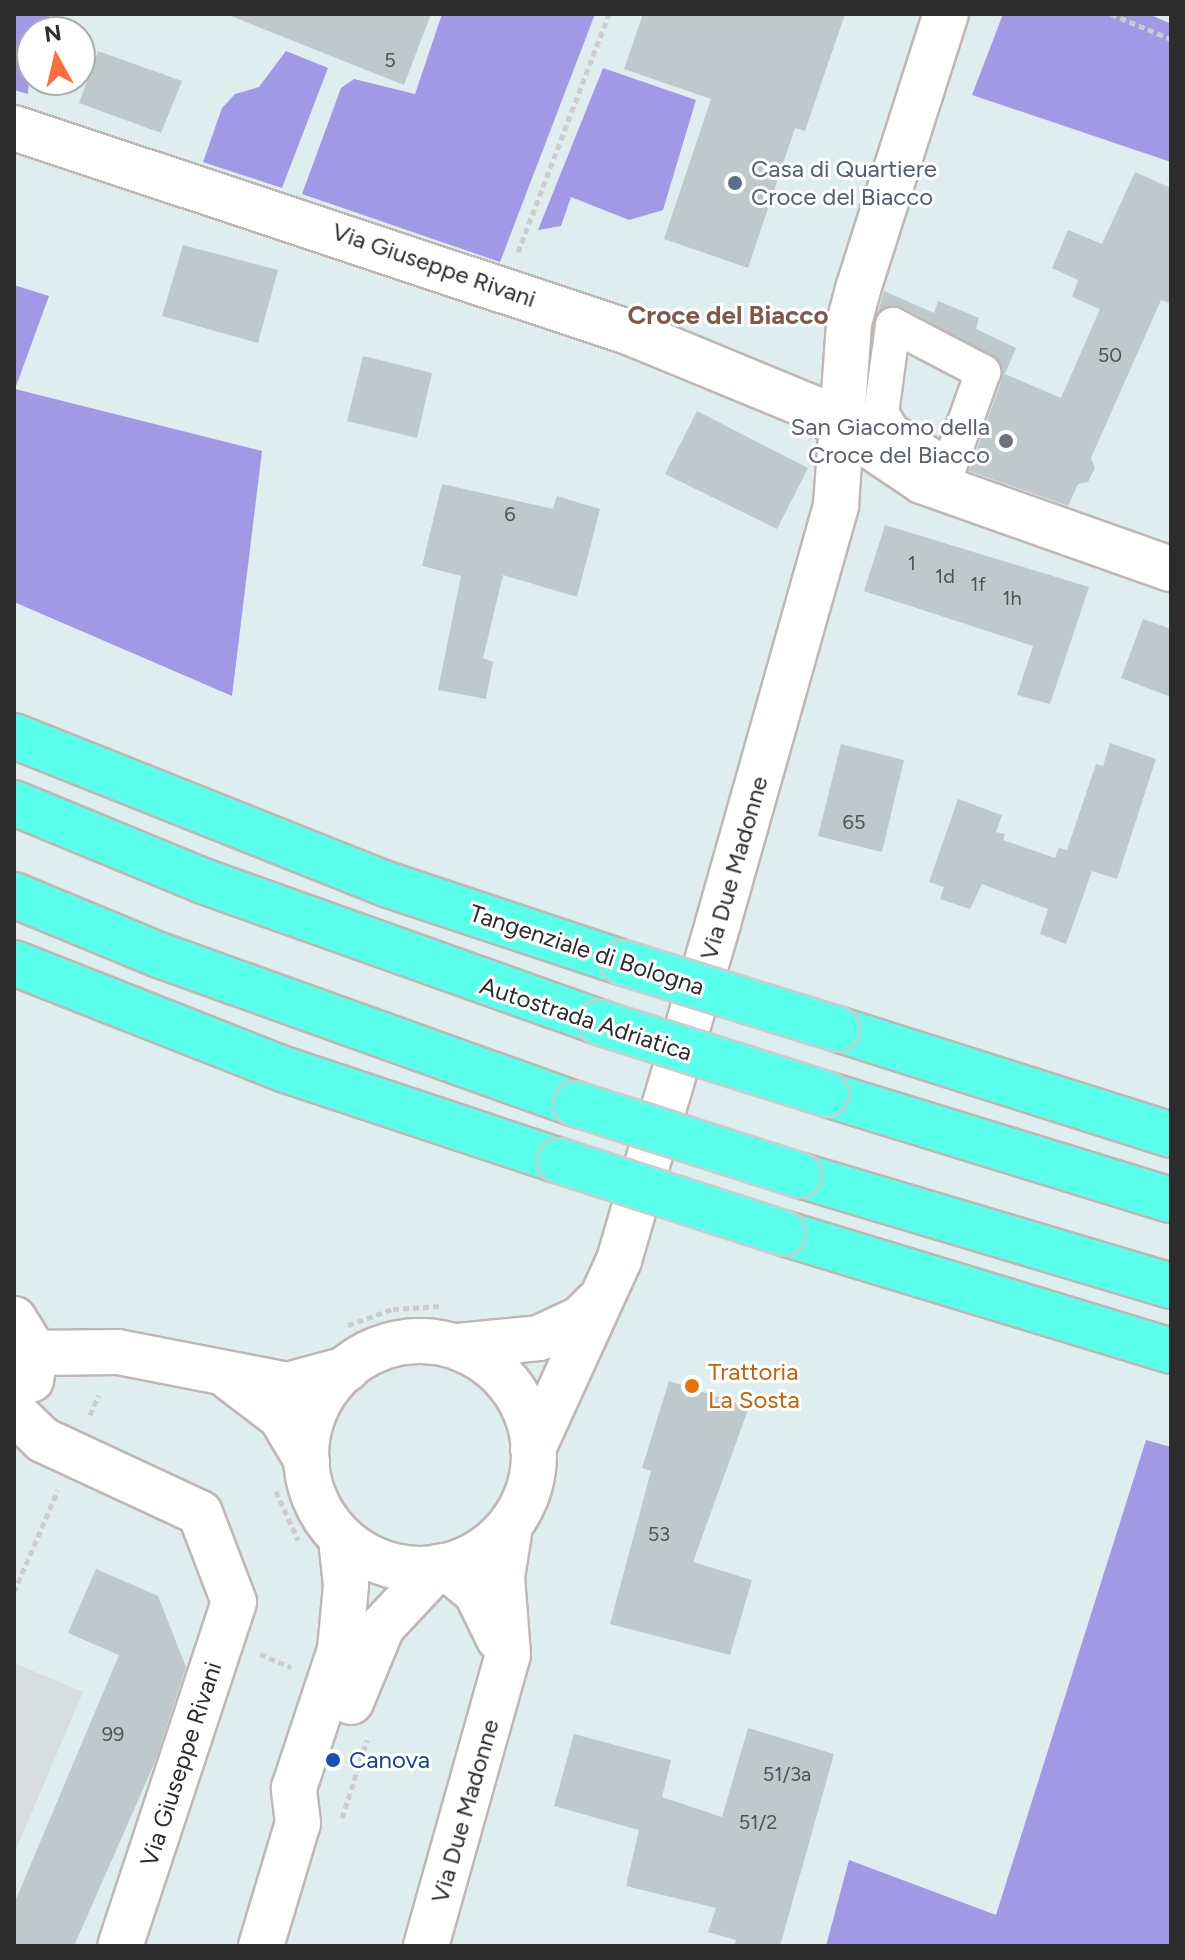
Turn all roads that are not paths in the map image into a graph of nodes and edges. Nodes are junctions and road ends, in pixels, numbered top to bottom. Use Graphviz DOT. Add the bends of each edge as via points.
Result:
graph roads {
  1 [pos="946,14"];
  2 [pos="14,128"];
  3 [pos="846,426"];
  4 [pos="1171,569"];
  5 [pos="14,736"];
  6 [pos="14,803"];
  7 [pos="14,895"];
  8 [pos="14,963"];
  9 [pos="1171,1135"];
  10 [pos="1171,1200"];
  11 [pos="1171,1286"];
  12 [pos="597,1303"];
  13 [pos="457,1327"];
  14 [pos="24,1336"];
  15 [pos="340,1351"];
  16 [pos="1171,1351"];
  17 [pos="228,1377"];
  18 [pos="14,1405"];
  19 [pos="14,1412"];
  20 [pos="533,1449"];
  21 [pos="289,1469"];
  22 [pos="510,1527"];
  23 [pos="323,1547"];
  24 [pos="441,1567"];
  25 [pos="503,1677"];
  26 [pos="298,1823"];
  27 [pos="120,1946"];
  28 [pos="261,1946"];
  29 [pos="426,1946"];
  1 -- 3 [label="main road, Via Due Madonne" via="849,323"];
  2 -- 3 [label="main road, Via Giuseppe Rivani" via="631,333"];
  3 -- 4 [label="main road, Via Giuseppe Rivani" via="892,465 922,481"];
  3 -- 12 [label="main road, Via Due Madonne" via="836,505 718,923 619,1260"];
  5 -- 9 [label="highway, Tangenziale di Bologna, bridge" via="386,884"];
  6 -- 10 [label="highway, Autostrada Adriatica, bridge" via="203,881 601,1023"];
  7 -- 11 [label="highway, bridge" via="174,960 576,1104"];
  8 -- 16 [label="highway, bridge" via="286,1070 783,1233"];
  12 -- 13 [label="main road, Via Due Madonne" via="580,1319 539,1338"];
  12 -- 20 [label="main road, Via Due Madonne"];
  13 -- 15 [label="main road" via="388,1347"];
  13 -- 20 [label="main road" via="510,1384"];
  14 -- 17 [label="main road"];
  14 -- 18 [label="main road" via="29,1387"];
  15 -- 17 [label="main road" via="287,1385"];
  15 -- 21 [label="main road"];
  17 -- 21 [label="main road" via="281,1417"];
  19 -- 27 [label="main road, Via Giuseppe Rivani" via="33,1434 200,1513 234,1602"];
  20 -- 22 [label="main road" via="526,1501"];
  21 -- 23 [label="main road" via="312,1492"];
  22 -- 24 [label="main road" via="473,1557"];
  22 -- 25 [label="main road, Via Due Madonne" via="502,1577 508,1638"];
  23 -- 24 [label="main road" via="386,1564"];
  23 -- 26 [label="main road" via="344,1622 294,1788"];
  24 -- 25 [label="main road, Via Due Madonne" via="490,1614"];
  24 -- 26 [label="main road" via="373,1644 321,1799"];
  25 -- 29 [label="main road, Via Due Madonne"];
  26 -- 28 [label="main road"];
}
